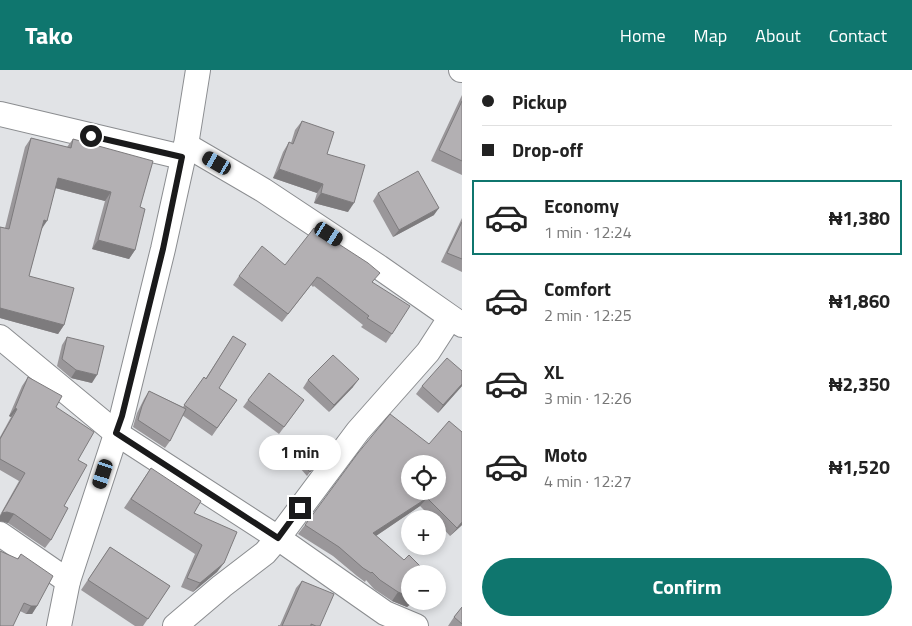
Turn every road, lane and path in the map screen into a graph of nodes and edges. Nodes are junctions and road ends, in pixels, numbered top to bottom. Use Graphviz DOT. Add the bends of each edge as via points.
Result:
graph roads {
  1 [pos="198,70"];
  2 [pos="0,114"];
  3 [pos="184,151"];
  4 [pos="456,321"];
  5 [pos="0,337"];
  6 [pos="116,433"];
  7 [pos="0,534"];
  8 [pos="278,538"];
  9 [pos="68,581"];
  10 [pos="59,626"];
  11 [pos="175,626"];
  12 [pos="416,626"];
  1 -- 3 [label="street"];
  2 -- 3 [label="street"];
  3 -- 4 [label="street" via="272,196"];
  3 -- 6 [label="street" via="163,249"];
  4 -- 8 [label="street" via="358,431"];
  5 -- 6 [label="street"];
  6 -- 8 [label="street"];
  6 -- 9 [label="street"];
  7 -- 9 [label="street"];
  8 -- 11 [label="street" via="265,553"];
  8 -- 12 [label="street" via="385,613"];
  9 -- 10 [label="street"];
}
